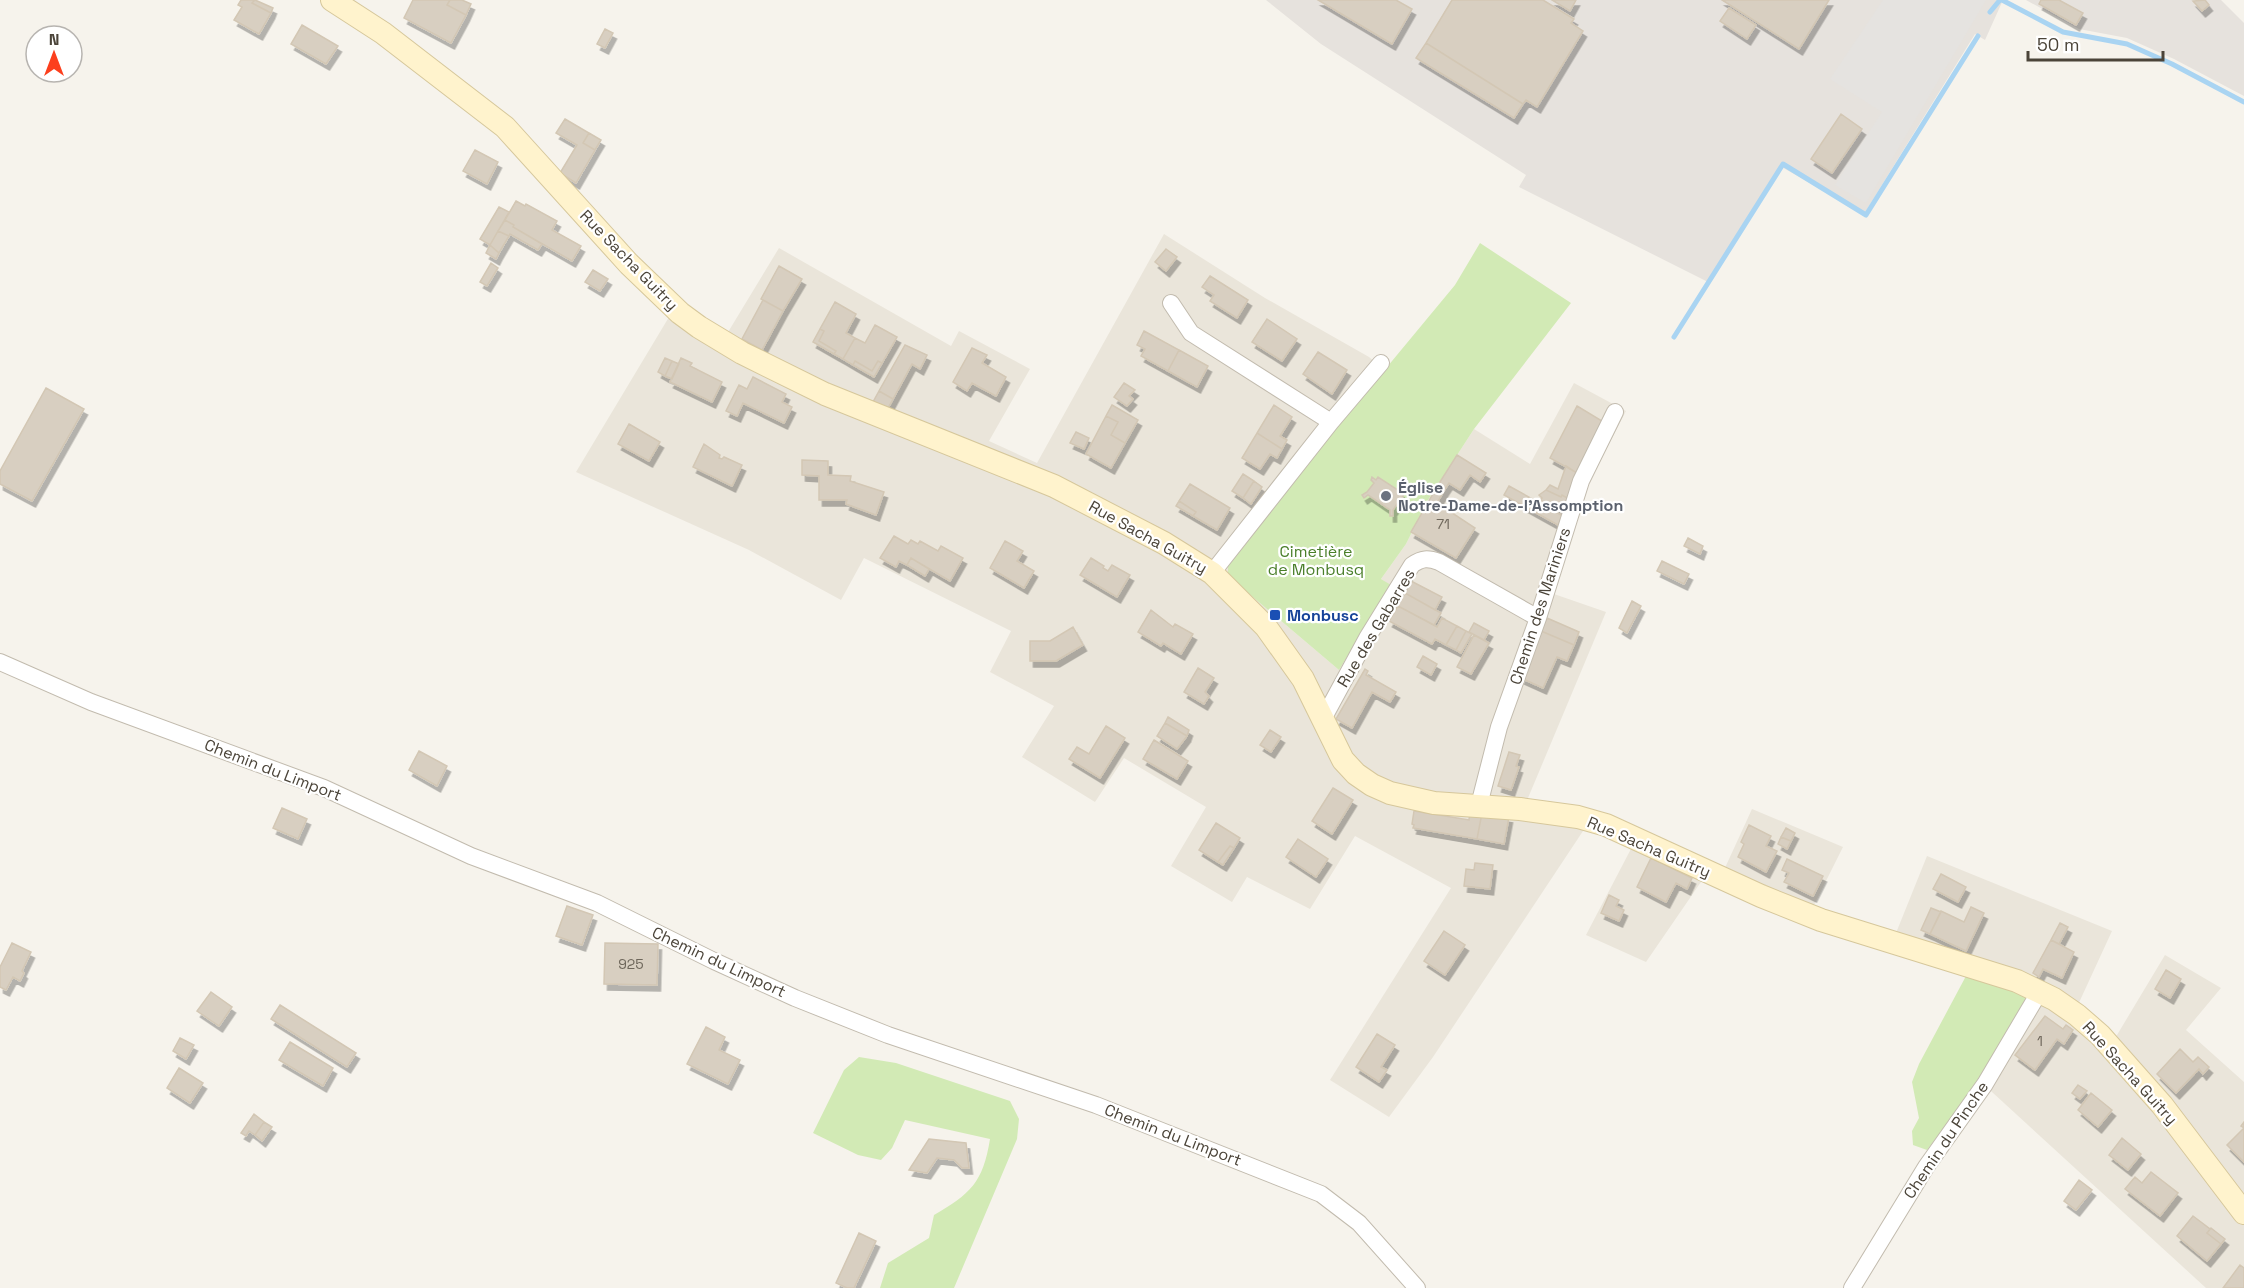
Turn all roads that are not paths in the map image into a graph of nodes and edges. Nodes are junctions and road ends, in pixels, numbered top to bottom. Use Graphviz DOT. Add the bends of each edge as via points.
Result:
graph roads {
  1 [pos="332,0"];
  2 [pos="1171,303"];
  3 [pos="1381,363"];
  4 [pos="1615,412"];
  5 [pos="1331,422"];
  6 [pos="1212,573"];
  7 [pos="1538,618"];
  8 [pos="0,662"];
  9 [pos="1322,721"];
  10 [pos="1479,805"];
  11 [pos="2040,991"];
  12 [pos="2244,1213"];
  13 [pos="1417,1288"];
  14 [pos="1852,1288"];
  1 -- 6 [label="street, Rue Sacha Guitry" via="383,33 505,127 629,264 699,327 825,394 1054,486 1164,543"];
  2 -- 5 [label="street" via="1191,333"];
  3 -- 5 [label="street"];
  4 -- 7 [label="street, Chemin des Mariniers" via="1581,481"];
  5 -- 6 [label="street"];
  6 -- 9 [label="street, Rue Sacha Guitry" via="1266,627 1303,679"];
  7 -- 9 [label="street, Rue des Gabarres" via="1439,562 1430,558 1420,560 1412,565 1367,638"];
  7 -- 10 [label="street, Chemin des Mariniers" via="1499,727"];
  8 -- 13 [label="street, Chemin du Limport" via="90,702 324,788 471,856 597,903 806,1002 888,1035 1096,1105 1321,1194 1359,1223"];
  9 -- 10 [label="street, Rue Sacha Guitry" via="1343,760 1372,785 1434,803"];
  10 -- 11 [label="street, Rue Sacha Guitry" via="1578,817 1606,825 1821,920"];
  11 -- 12 [label="street, Rue Sacha Guitry" via="2100,1035 2162,1105"];
  11 -- 14 [label="street, Chemin du Pinche" via="1985,1084 1926,1167"];
}
